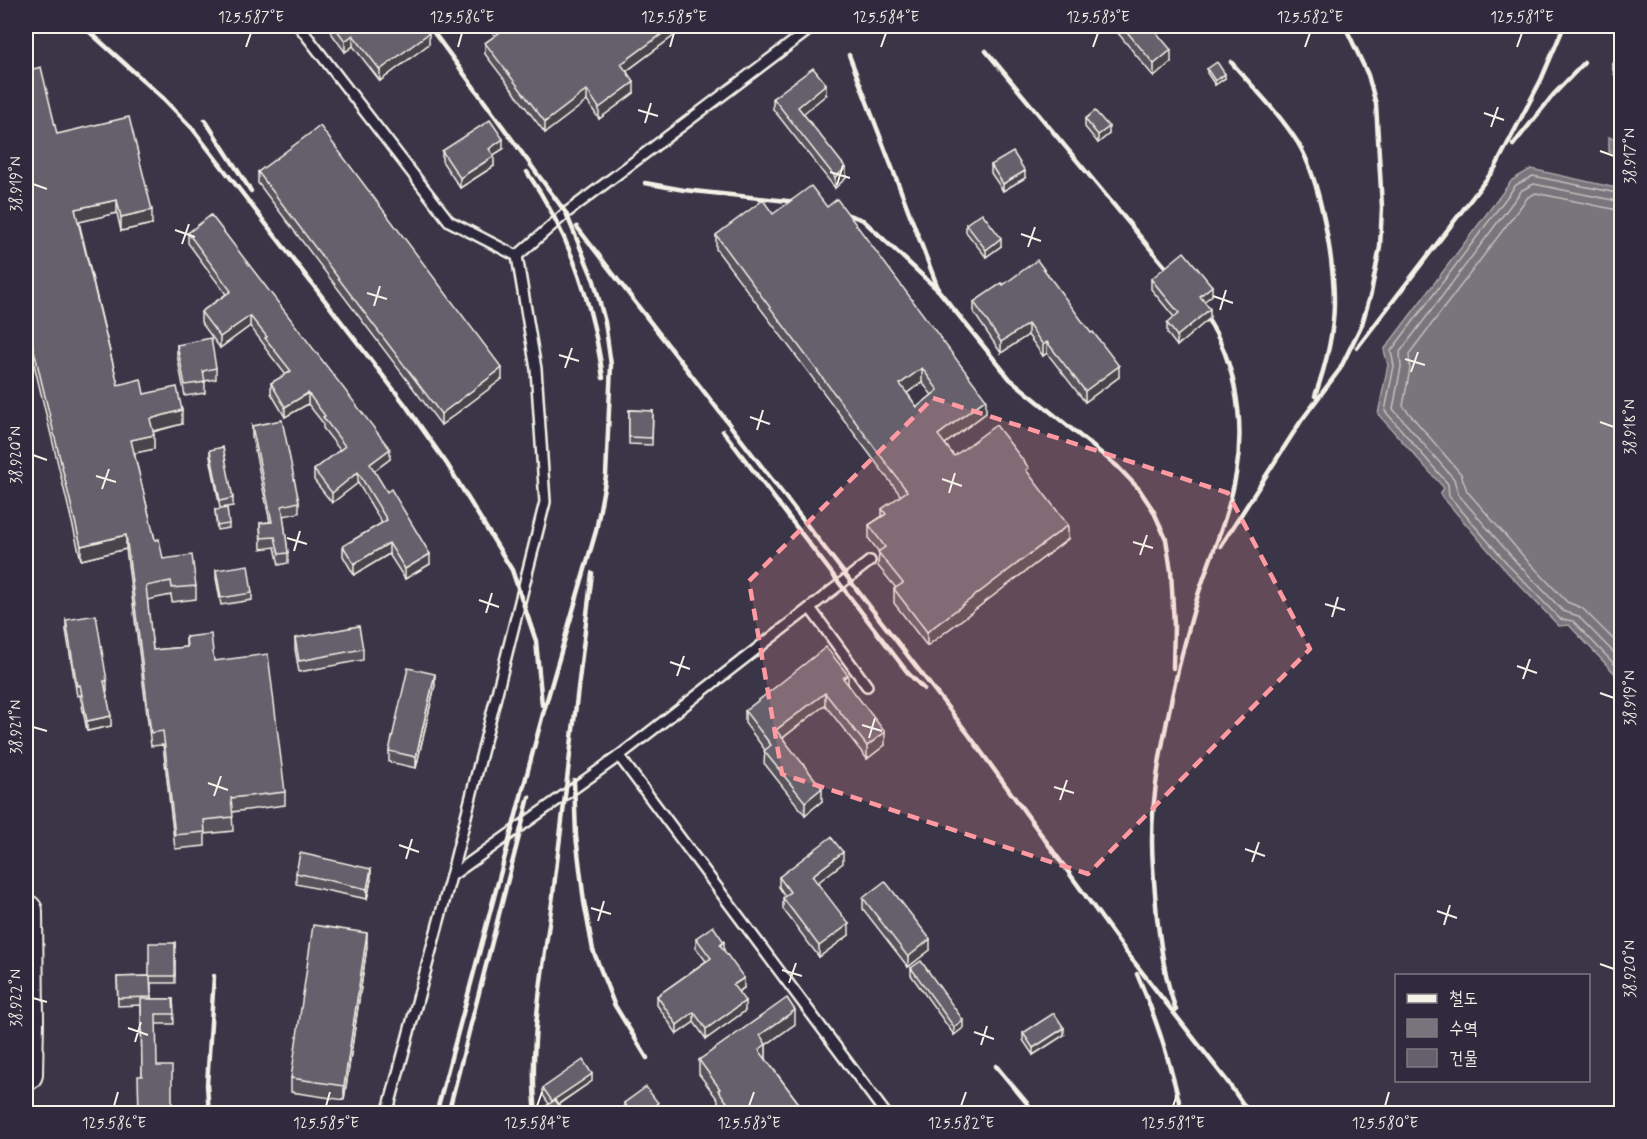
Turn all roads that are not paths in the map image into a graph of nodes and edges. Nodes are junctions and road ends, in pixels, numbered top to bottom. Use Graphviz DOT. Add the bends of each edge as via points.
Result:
graph roads {
  1 [pos="299,26"];
  2 [pos="814,26"];
  3 [pos="517,255"];
  4 [pos="870,561"];
  5 [pos="810,608"];
  6 [pos="867,686"];
  7 [pos="619,756"];
  8 [pos="451,876"];
  9 [pos="26,911"];
  10 [pos="26,1074"];
  11 [pos="387,1113"];
  12 [pos="886,1113"];
  1 -- 3 [label="lane" via="449,221"];
  2 -- 3 [label="lane" via="566,213"];
  3 -- 8 [label="lane" via="536,369 544,502"];
  4 -- 5 [label="lane"];
  5 -- 6 [label="lane"];
  5 -- 7 [label="lane"];
  7 -- 8 [label="lane"];
  7 -- 12 [label="lane"];
  8 -- 11 [label="lane"];
  9 -- 10 [label="highway"];
}
